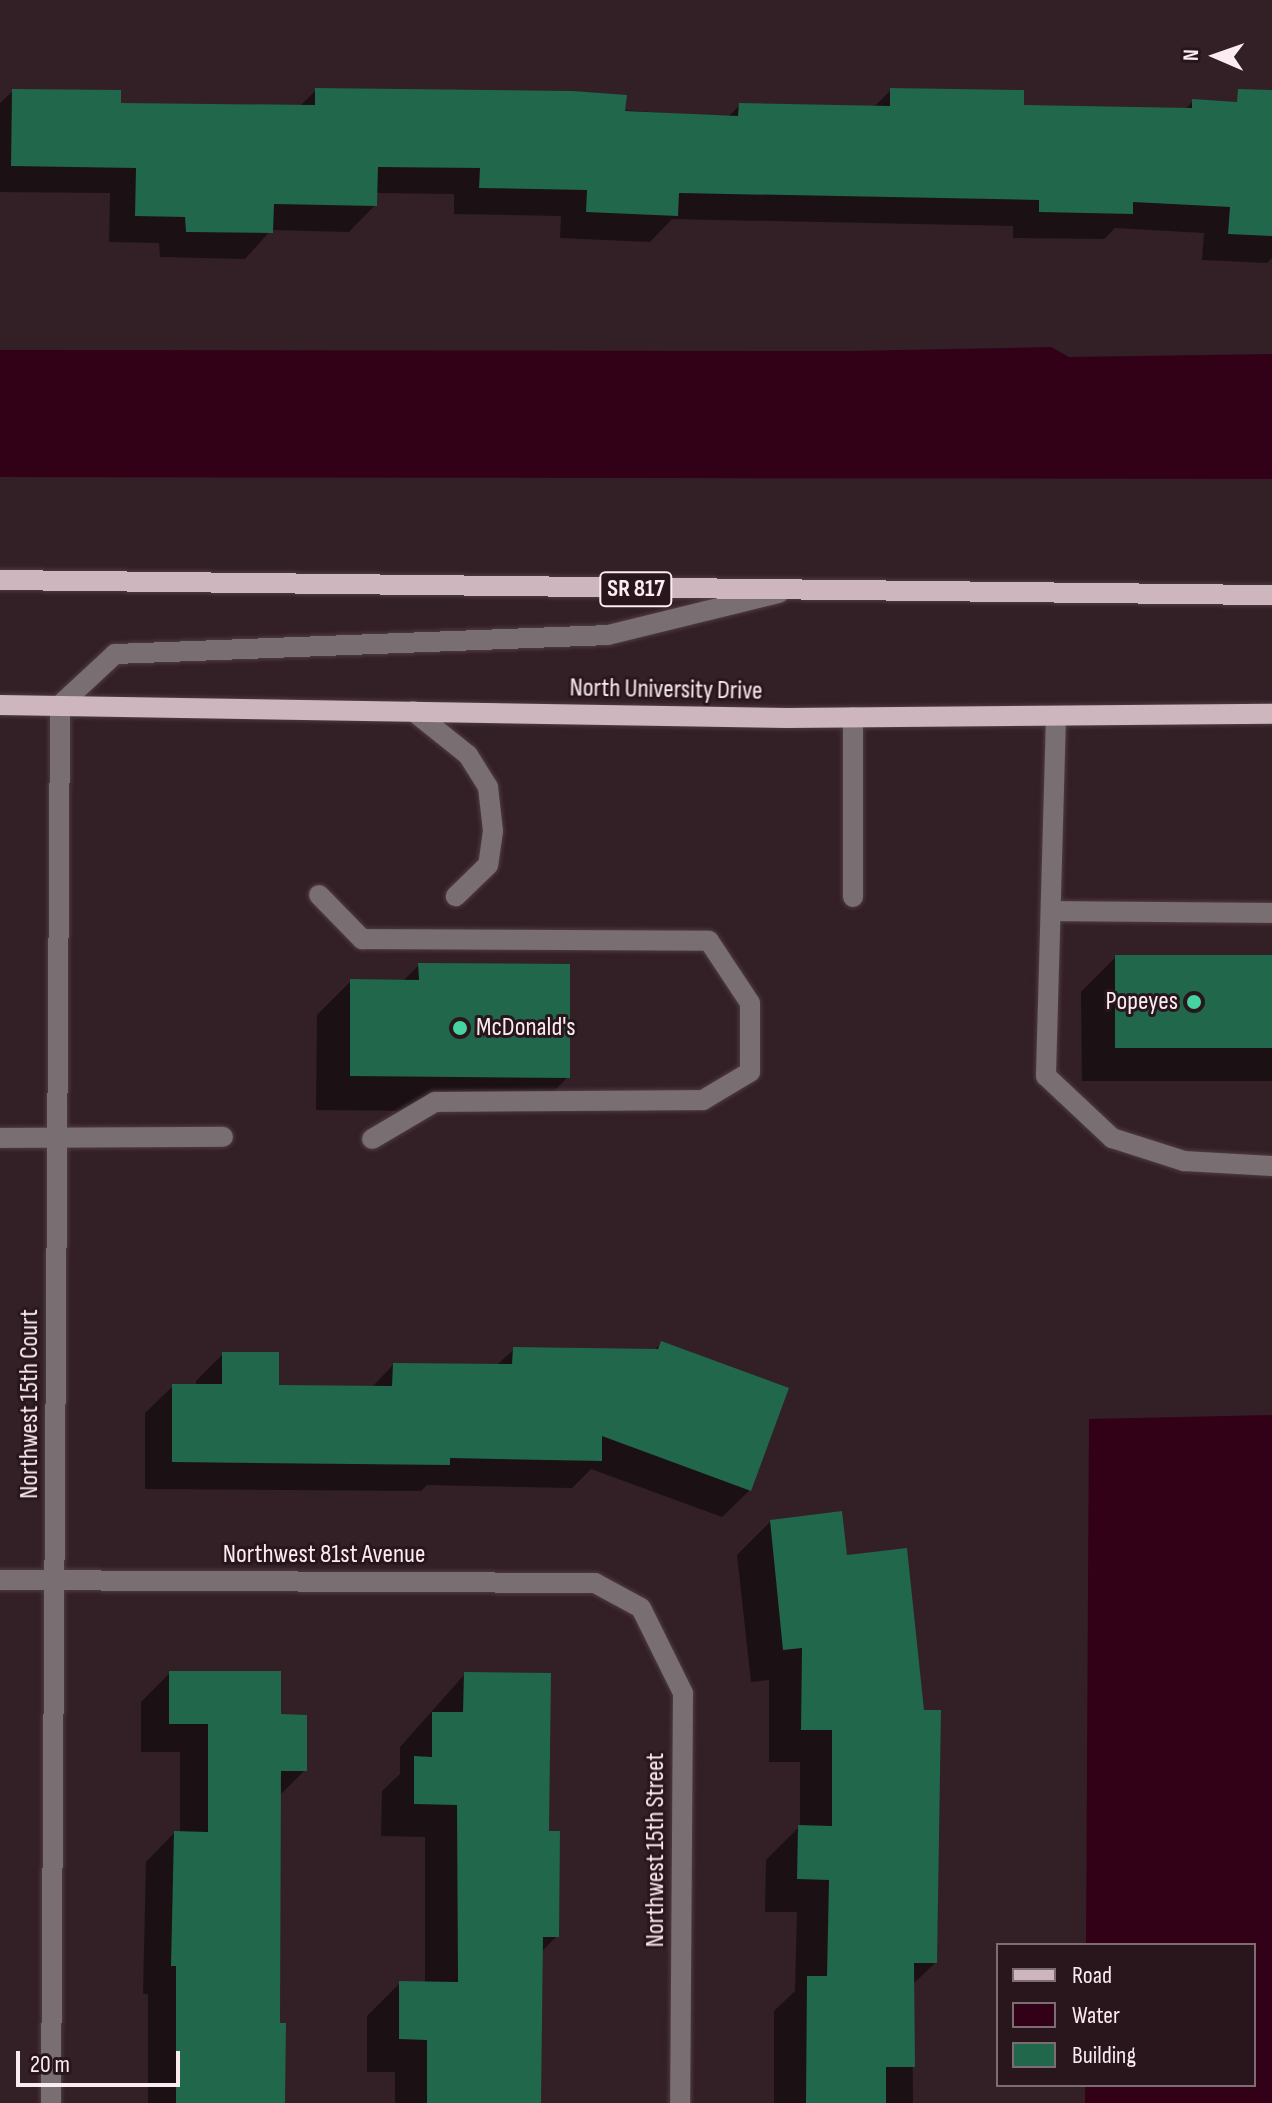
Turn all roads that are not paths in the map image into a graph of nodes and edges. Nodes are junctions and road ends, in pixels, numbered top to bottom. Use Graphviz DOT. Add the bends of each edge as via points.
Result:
graph roads {
  1 [pos="0,580"];
  2 [pos="786,591"];
  3 [pos="1272,595"];
  4 [pos="0,705"];
  5 [pos="60,705"];
  6 [pos="413,711"];
  7 [pos="1272,714"];
  8 [pos="1056,716"];
  9 [pos="853,717"];
  10 [pos="319,895"];
  11 [pos="456,896"];
  12 [pos="853,897"];
  13 [pos="1051,911"];
  14 [pos="1272,913"];
  15 [pos="57,1135"];
  16 [pos="223,1137"];
  17 [pos="0,1138"];
  18 [pos="372,1139"];
  19 [pos="1272,1166"];
  20 [pos="0,1580"];
  21 [pos="55,1580"];
  22 [pos="641,1608"];
  23 [pos="51,2103"];
  24 [pos="680,2103"];
  1 -- 2 [label="main road, North University Drive / SR 817"];
  2 -- 3 [label="main road, North University Drive / SR 817"];
  2 -- 5 [label="street, North University Drive" via="608,635 115,654"];
  4 -- 5 [label="main road, North University Drive"];
  5 -- 6 [label="main road, North University Drive"];
  5 -- 15 [label="street, Northwest 15th Court"];
  6 -- 9 [label="main road, North University Drive"];
  6 -- 11 [label="street" via="468,755 488,787 493,831 488,865"];
  7 -- 8 [label="main road, North University Drive"];
  8 -- 9 [label="main road, North University Drive"];
  8 -- 13 [label="street"];
  9 -- 12 [label="street"];
  10 -- 18 [label="street" via="362,939 709,941 750,1003 750,1072 703,1100 435,1102"];
  13 -- 14 [label="street"];
  13 -- 19 [label="street" via="1046,1076 1112,1138 1184,1161"];
  15 -- 16 [label="street"];
  15 -- 17 [label="street"];
  15 -- 21 [label="street, Northwest 15th Court"];
  20 -- 21 [label="street, Northwest 81st Avenue"];
  21 -- 22 [label="street, Northwest 81st Avenue" via="595,1583"];
  21 -- 23 [label="street, Northwest 15th Court"];
  22 -- 24 [label="street, Northwest 15th Street" via="683,1693"];
}
